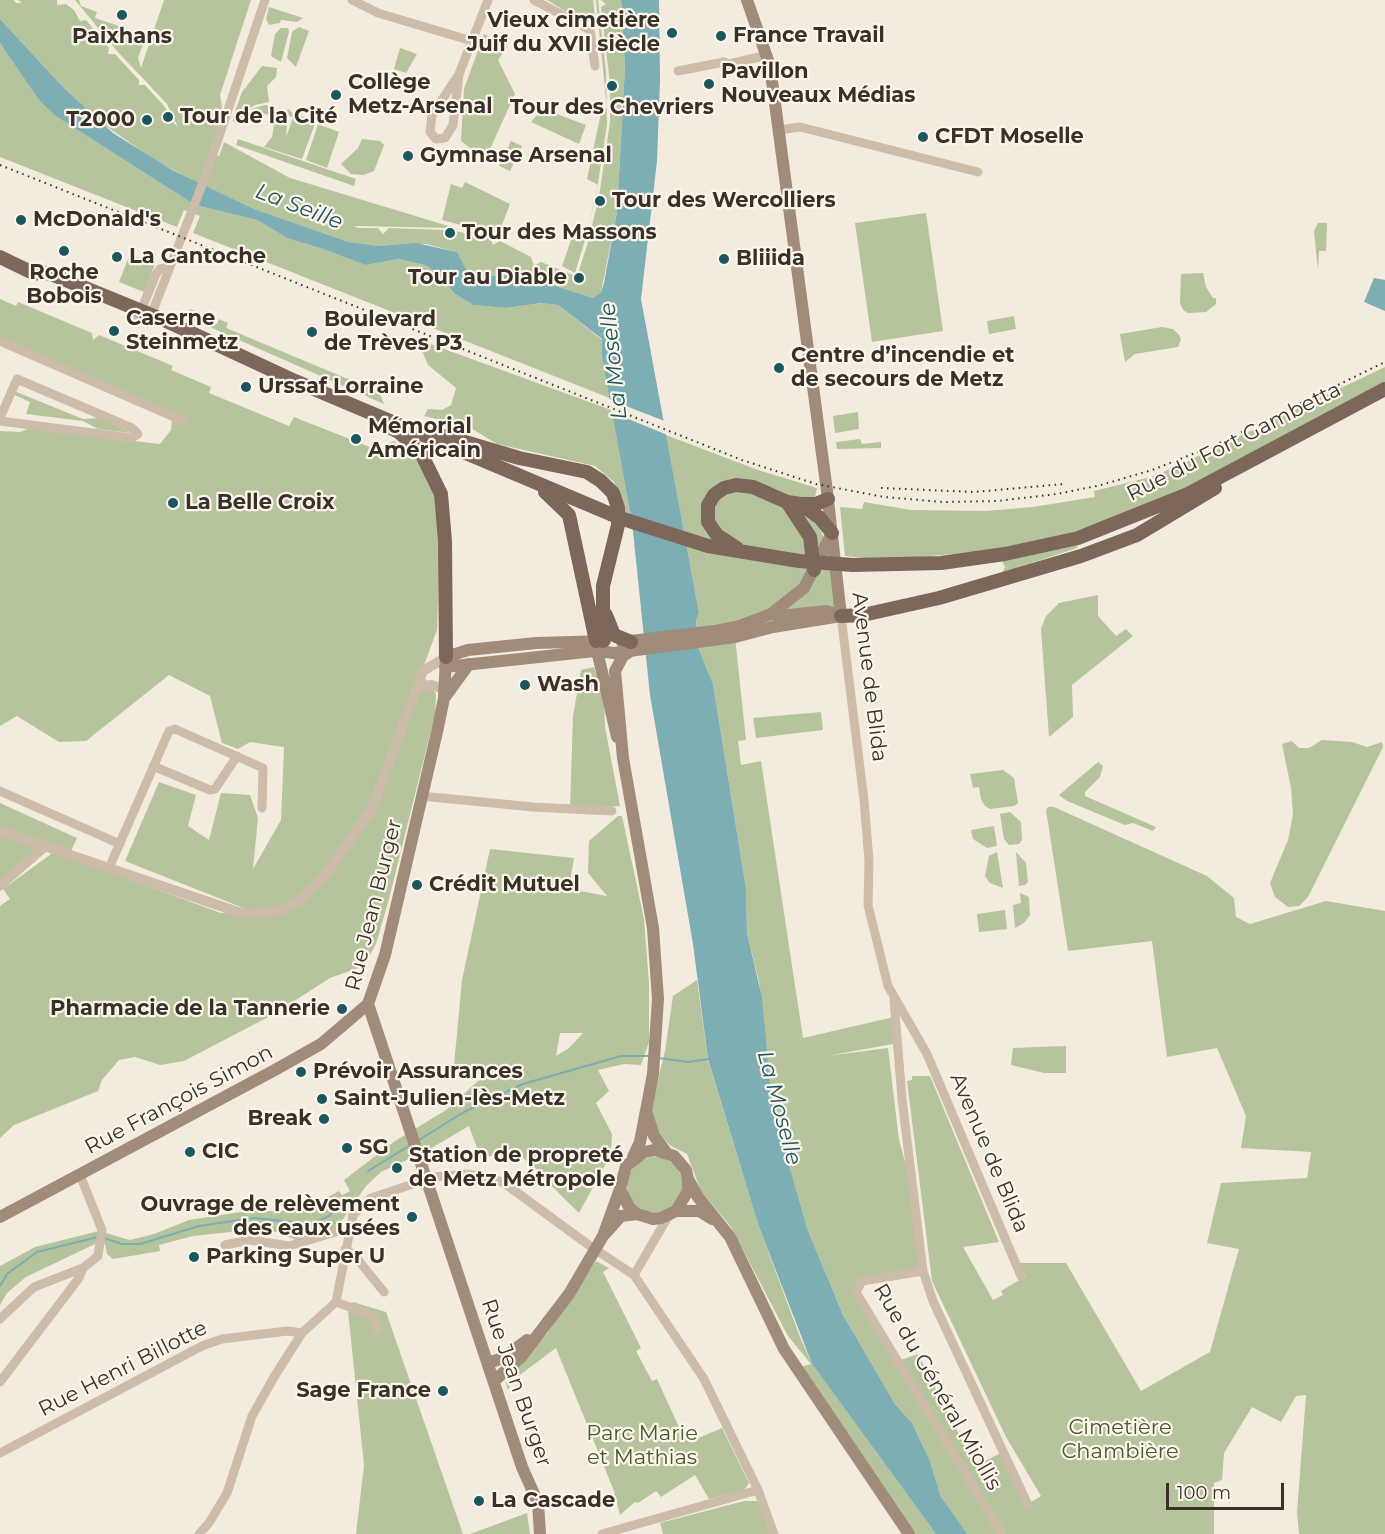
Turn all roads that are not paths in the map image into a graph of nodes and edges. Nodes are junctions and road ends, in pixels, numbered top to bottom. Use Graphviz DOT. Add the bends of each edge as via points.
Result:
graph roads {
  1 [pos="265,0"];
  2 [pos="352,0"];
  3 [pos="488,0"];
  4 [pos="534,0"];
  5 [pos="747,0"];
  6 [pos="472,41"];
  7 [pos="768,55"];
  8 [pos="595,66"];
  9 [pos="678,71"];
  10 [pos="459,74"];
  11 [pos="779,130"];
  12 [pos="978,172"];
  13 [pos="0,257"];
  14 [pos="145,317"];
  15 [pos="0,341"];
  16 [pos="1385,389"];
  17 [pos="341,401"];
  18 [pos="0,419"];
  19 [pos="183,421"];
  20 [pos="390,421"];
  21 [pos="1300,434"];
  22 [pos="532,481"];
  23 [pos="828,499"];
  24 [pos="794,503"];
  25 [pos="832,533"];
  26 [pos="747,553"];
  27 [pos="814,571"];
  28 [pos="603,605"];
  29 [pos="771,614"];
  30 [pos="841,616"];
  31 [pos="715,635"];
  32 [pos="637,646"];
  33 [pos="601,647"];
  34 [pos="445,662"];
  35 [pos="469,664"];
  36 [pos="417,687"];
  37 [pos="444,693"];
  38 [pos="620,717"];
  39 [pos="237,756"];
  40 [pos="623,758"];
  41 [pos="153,766"];
  42 [pos="0,791"];
  43 [pos="422,796"];
  44 [pos="262,808"];
  45 [pos="612,811"];
  46 [pos="0,831"];
  47 [pos="120,844"];
  48 [pos="46,846"];
  49 [pos="109,868"];
  50 [pos="0,886"];
  51 [pos="894,998"];
  52 [pos="368,1004"];
  53 [pos="646,1107"];
  54 [pos="666,1152"];
  55 [pos="633,1157"];
  56 [pos="80,1175"];
  57 [pos="427,1179"];
  58 [pos="688,1179"];
  59 [pos="620,1188"];
  60 [pos="673,1213"];
  61 [pos="637,1214"];
  62 [pos="0,1217"];
  63 [pos="726,1230"];
  64 [pos="347,1232"];
  65 [pos="603,1236"];
  66 [pos="225,1245"];
  67 [pos="345,1249"];
  68 [pos="83,1268"];
  69 [pos="923,1271"];
  70 [pos="634,1275"];
  71 [pos="1021,1276"];
  72 [pos="384,1292"];
  73 [pos="336,1302"];
  74 [pos="0,1319"];
  75 [pos="544,1326"];
  76 [pos="378,1330"];
  77 [pos="302,1333"];
  78 [pos="488,1363"];
  79 [pos="494,1381"];
  80 [pos="0,1382"];
  81 [pos="0,1453"];
  82 [pos="758,1490"];
  83 [pos="1028,1505"];
  84 [pos="199,1534"];
  85 [pos="540,1534"];
  86 [pos="602,1534"];
  87 [pos="774,1534"];
  88 [pos="909,1534"];
  89 [pos="1002,1534"];
  1 -- 14 [label="street" via="206,175"];
  2 -- 6 [label="street" via="378,13"];
  3 -- 6 [label="street"];
  4 -- 8 [label="street" via="590,30"];
  5 -- 7 [label="main road, Avenue de Blida"];
  6 -- 10 [label="street"];
  7 -- 9 [label="street"];
  7 -- 11 [label="main road, Avenue de Blida"];
  10 -- 10 [label="street" via="432,115 430,132 436,139 446,136 453,125"];
  11 -- 12 [label="street" via="800,127"];
  11 -- 23 [label="main road, Avenue de Blida"];
  13 -- 14 [label="main road" via="43,279"];
  14 -- 17 [label="main road" via="263,364"];
  15 -- 19 [label="street"];
  16 -- 21 [label="main road, Rue du Fort Gambetta"];
  17 -- 20 [label="main road"];
  17 -- 34 [label="main road" via="413,444 428,464 441,495"];
  18 -- 18 [label="street" via="131,438 138,434 17,379"];
  20 -- 22 [label="main road"];
  20 -- 28 [label="main road" via="509,455 587,472 602,481 618,508"];
  21 -- 26 [label="main road, Rue du Fort Gambetta" via="1188,494 1078,538 1005,554 941,563 853,565"];
  21 -- 30 [label="main road" via="1261,463 1137,535 997,583"];
  22 -- 26 [label="main road, Rue du Fort Gambetta" via="608,513 708,546"];
  22 -- 33 [label="main road" via="569,515"];
  23 -- 24 [label="main road" via="816,504"];
  23 -- 25 [label="main road, Avenue de Blida"];
  24 -- 25 [label="main road" via="820,518"];
  24 -- 26 [label="main road" via="743,485 724,488 714,495 707,511 710,527"];
  24 -- 27 [label="main road" via="810,537"];
  25 -- 27 [label="main road"];
  25 -- 30 [label="main road, Avenue de Blida"];
  27 -- 29 [label="main road" via="799,594"];
  28 -- 32 [label="main road" via="614,635"];
  28 -- 33 [label="main road"];
  29 -- 30 [label="main road" via="826,611"];
  29 -- 31 [label="main road"];
  30 -- 31 [label="main road"];
  30 -- 51 [label="street, Avenue de Blida" via="864,801 868,905"];
  31 -- 32 [label="main road"];
  32 -- 33 [label="main road"];
  32 -- 38 [label="main road" via="623,656 615,670"];
  33 -- 34 [label="main road" via="537,643 468,650"];
  33 -- 35 [label="main road"];
  33 -- 38 [label="main road"];
  33 -- 40 [label="main road"];
  34 -- 35 [label="main road"];
  34 -- 36 [label="street" via="423,671"];
  34 -- 37 [label="main road, Rue Jean Burger"];
  35 -- 37 [label="main road"];
  36 -- 37 [label="street" via="431,685"];
  36 -- 49 [label="street" via="372,809 322,879 300,901 285,909 252,914 214,906"];
  37 -- 43 [label="main road, Rue Jean Burger"];
  38 -- 40 [label="main road"];
  39 -- 41 [label="street" via="215,789 210,790"];
  39 -- 41 [label="street" via="175,729 169,731"];
  39 -- 44 [label="street" via="263,768"];
  40 -- 53 [label="main road" via="653,928 658,999 653,1074"];
  41 -- 47 [label="street"];
  42 -- 47 [label="street"];
  43 -- 45 [label="street"];
  43 -- 52 [label="main road, Rue Jean Burger" via="385,955"];
  46 -- 48 [label="street"];
  47 -- 49 [label="street"];
  48 -- 49 [label="street"];
  48 -- 50 [label="street"];
  51 -- 69 [label="street"];
  51 -- 71 [label="street, Avenue de Blida" via="927,1054"];
  52 -- 56 [label="main road, Rue François Simon" via="321,1044"];
  52 -- 57 [label="main road, Rue Jean Burger"];
  53 -- 54 [label="main road" via="649,1126"];
  53 -- 55 [label="main road"];
  54 -- 55 [label="main road" via="655,1150"];
  54 -- 58 [label="main road" via="681,1163"];
  55 -- 59 [label="main road"];
  56 -- 62 [label="main road, Rue François Simon"];
  56 -- 68 [label="street" via="102,1230 101,1250"];
  57 -- 64 [label="street" via="367,1200 352,1215"];
  57 -- 70 [label="street" via="466,1173 497,1180"];
  57 -- 78 [label="main road, Rue Jean Burger"];
  58 -- 60 [label="main road" via="688,1191"];
  58 -- 63 [label="main road"];
  59 -- 61 [label="main road"];
  59 -- 65 [label="main road"];
  60 -- 61 [label="main road" via="653,1219"];
  60 -- 63 [label="main road" via="704,1213"];
  60 -- 70 [label="street"];
  61 -- 65 [label="main road" via="621,1216"];
  63 -- 88 [label="main road" via="784,1349"];
  64 -- 66 [label="street" via="289,1246 250,1240"];
  64 -- 67 [label="street"];
  65 -- 75 [label="main road" via="583,1274"];
  67 -- 72 [label="street"];
  67 -- 73 [label="street"];
  68 -- 74 [label="street" via="34,1287"];
  68 -- 80 [label="street"];
  69 -- 83 [label="street" via="933,1301"];
  69 -- 89 [label="street, Rue du Général Miollis" via="862,1281 856,1292"];
  70 -- 82 [label="street" via="704,1379"];
  73 -- 76 [label="street" via="366,1313 374,1319"];
  73 -- 77 [label="street"];
  75 -- 78 [label="main road" via="514,1351"];
  75 -- 79 [label="main road" via="521,1357"];
  77 -- 81 [label="street, Rue Henri Billotte" via="286,1330 222,1339 202,1346"];
  77 -- 84 [label="street" via="257,1406 227,1492"];
  78 -- 79 [label="main road, Rue Jean Burger"];
  79 -- 85 [label="main road, Rue Jean Burger" via="538,1503"];
  82 -- 86 [label="street"];
  82 -- 87 [label="street"];
}
